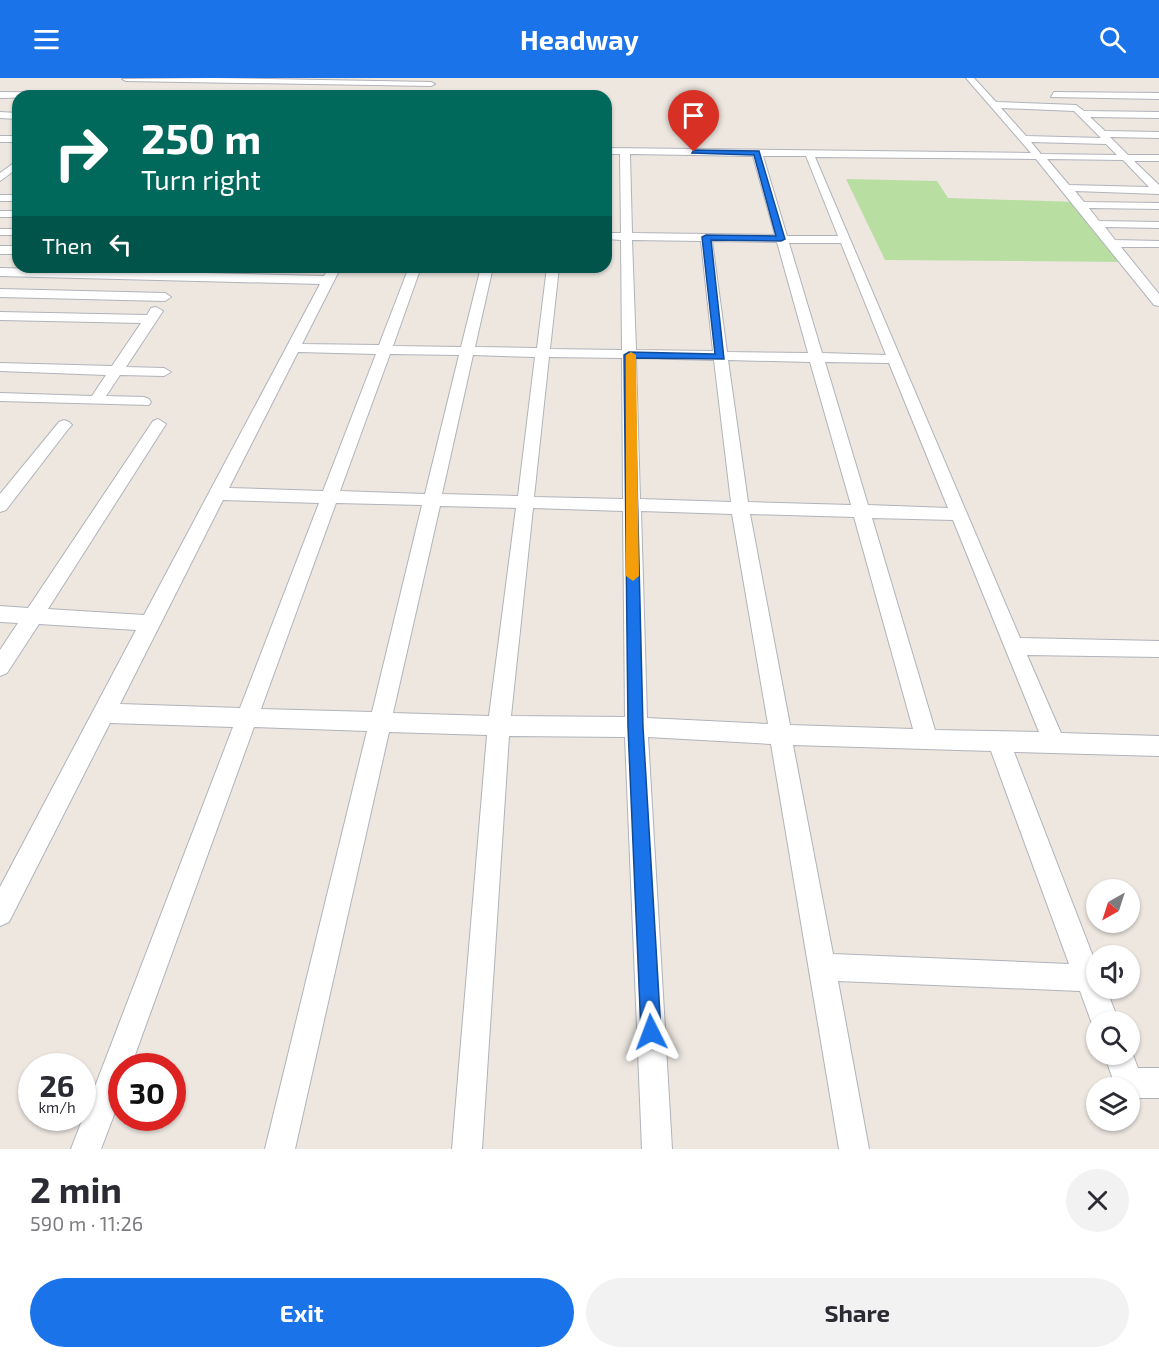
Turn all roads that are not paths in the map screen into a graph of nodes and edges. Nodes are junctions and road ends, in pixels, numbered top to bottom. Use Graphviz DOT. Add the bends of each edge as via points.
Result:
graph roads {
  1 [pos="970,78"];
  2 [pos="432,81"];
  3 [pos="116,87"];
  4 [pos="72,90"];
  5 [pos="1040,94"];
  6 [pos="1159,96"];
  7 [pos="990,97"];
  8 [pos="1082,114"];
  9 [pos="1159,115"];
  10 [pos="1012,125"];
  11 [pos="1024,126"];
  12 [pos="1083,127"];
  13 [pos="1101,134"];
  14 [pos="1159,135"];
  15 [pos="1024,139"];
  16 [pos="612,151"];
  17 [pos="626,151"];
  18 [pos="757,153"];
  19 [pos="809,153"];
  20 [pos="1037,155"];
  21 [pos="1124,158"];
  22 [pos="1159,158"];
  23 [pos="1066,188"];
  24 [pos="1159,191"];
  25 [pos="1081,205"];
  26 [pos="1159,206"];
  27 [pos="1096,224"];
  28 [pos="1159,225"];
  29 [pos="612,236"];
  30 [pos="627,236"];
  31 [pos="706,237"];
  32 [pos="781,239"];
  33 [pos="845,240"];
  34 [pos="1112,243"];
  35 [pos="1159,244"];
  36 [pos="1123,257"];
  37 [pos="1141,257"];
  38 [pos="45,273"];
  39 [pos="331,273"];
  40 [pos="413,273"];
  41 [pos="486,273"];
  42 [pos="552,273"];
  43 [pos="179,276"];
  44 [pos="0,293"];
  45 [pos="165,297"];
  46 [pos="1159,302"];
  47 [pos="0,316"];
  48 [pos="151,319"];
  49 [pos="293,348"];
  50 [pos="385,350"];
  51 [pos="467,351"];
  52 [pos="543,353"];
  53 [pos="629,355"];
  54 [pos="720,357"];
  55 [pos="816,358"];
  56 [pos="895,359"];
  57 [pos="0,367"];
  58 [pos="117,371"];
  59 [pos="164,372"];
  60 [pos="0,397"];
  61 [pos="96,400"];
  62 [pos="144,402"];
  63 [pos="158,424"];
  64 [pos="64,425"];
  65 [pos="218,494"];
  66 [pos="330,497"];
  67 [pos="432,500"];
  68 [pos="525,502"];
  69 [pos="632,505"];
  70 [pos="0,506"];
  71 [pos="740,508"];
  72 [pos="860,512"];
  73 [pos="959,514"];
  74 [pos="0,614"];
  75 [pos="34,616"];
  76 [pos="152,623"];
  77 [pos="1014,646"];
  78 [pos="1159,648"];
  79 [pos="0,667"];
  80 [pos="105,713"];
  81 [pos="248,718"];
  82 [pos="380,722"];
  83 [pos="499,726"];
  84 [pos="636,727"];
  85 [pos="780,735"];
  86 [pos="927,739"];
  87 [pos="999,742"];
  88 [pos="1054,743"];
  89 [pos="1159,746"];
  90 [pos="0,913"];
  91 [pos="822,967"];
  92 [pos="1086,970"];
  93 [pos="1086,978"];
  94 [pos="1122,1065"];
  95 [pos="1159,1083"];
  96 [pos="86,1149"];
  97 [pos="280,1149"];
  98 [pos="467,1149"];
  99 [pos="657,1149"];
  100 [pos="854,1149"];
  1 -- 7 [label="street"];
  2 -- 3 [label="street"];
  3 -- 4 [label="street"];
  5 -- 6 [label="street"];
  7 -- 8 [label="street" via="1071,106"];
  7 -- 10 [label="street"];
  8 -- 9 [label="street"];
  8 -- 13 [label="street"];
  10 -- 11 [label="street"];
  10 -- 15 [label="street"];
  12 -- 13 [label="street"];
  13 -- 14 [label="street"];
  13 -- 15 [label="street"];
  13 -- 21 [label="street"];
  15 -- 20 [label="street"];
  16 -- 17 [label="street"];
  17 -- 18 [label="street"];
  17 -- 30 [label="street"];
  18 -- 19 [label="street"];
  18 -- 32 [label="street"];
  19 -- 20 [label="street"];
  19 -- 33 [label="street"];
  20 -- 21 [label="street"];
  20 -- 23 [label="street"];
  21 -- 22 [label="street"];
  21 -- 24 [label="street"];
  23 -- 24 [label="street"];
  23 -- 25 [label="street"];
  25 -- 26 [label="street"];
  25 -- 27 [label="street"];
  27 -- 28 [label="street"];
  27 -- 34 [label="street"];
  29 -- 30 [label="street"];
  30 -- 31 [label="street"];
  30 -- 53 [label="street"];
  31 -- 32 [label="street"];
  31 -- 54 [label="street"];
  32 -- 33 [label="street"];
  32 -- 55 [label="street"];
  33 -- 56 [label="street"];
  34 -- 35 [label="street"];
  34 -- 36 [label="street"];
  36 -- 37 [label="street"];
  36 -- 46 [label="street"];
  38 -- 43 [label="street"];
  39 -- 43 [label="street"];
  39 -- 49 [label="street"];
  40 -- 50 [label="street"];
  41 -- 51 [label="street"];
  42 -- 52 [label="street"];
  43 -- 45 [label="street"];
  44 -- 45 [label="street"];
  45 -- 48 [label="street"];
  47 -- 48 [label="street"];
  48 -- 58 [label="street"];
  49 -- 50 [label="street"];
  49 -- 65 [label="street"];
  50 -- 51 [label="street"];
  50 -- 66 [label="street"];
  51 -- 52 [label="street"];
  51 -- 67 [label="street"];
  52 -- 53 [label="street"];
  52 -- 68 [label="street"];
  53 -- 54 [label="street"];
  53 -- 69 [label="street"];
  54 -- 55 [label="street"];
  54 -- 71 [label="street"];
  55 -- 56 [label="street"];
  55 -- 72 [label="street"];
  56 -- 73 [label="street"];
  57 -- 58 [label="street"];
  58 -- 59 [label="street"];
  58 -- 61 [label="street"];
  60 -- 61 [label="street"];
  61 -- 62 [label="street"];
  63 -- 75 [label="street"];
  64 -- 70 [label="street"];
  65 -- 66 [label="street"];
  65 -- 76 [label="street"];
  66 -- 67 [label="street"];
  66 -- 81 [label="street"];
  67 -- 68 [label="street"];
  67 -- 82 [label="street"];
  68 -- 69 [label="street"];
  68 -- 83 [label="street"];
  69 -- 71 [label="street"];
  69 -- 84 [label="street"];
  71 -- 72 [label="street"];
  71 -- 85 [label="street"];
  72 -- 73 [label="street"];
  72 -- 86 [label="street"];
  73 -- 77 [label="street"];
  74 -- 75 [label="street"];
  75 -- 76 [label="street"];
  75 -- 79 [label="street"];
  76 -- 80 [label="street"];
  77 -- 78 [label="street"];
  77 -- 88 [label="street"];
  80 -- 81 [label="street"];
  80 -- 90 [label="street"];
  81 -- 82 [label="street"];
  81 -- 96 [label="street"];
  82 -- 83 [label="street"];
  82 -- 97 [label="street"];
  83 -- 84 [label="street"];
  83 -- 98 [label="street"];
  84 -- 85 [label="street"];
  84 -- 99 [label="street"];
  85 -- 86 [label="street"];
  85 -- 91 [label="street"];
  86 -- 87 [label="street"];
  87 -- 88 [label="street"];
  87 -- 92 [label="street"];
  88 -- 89 [label="street"];
  91 -- 93 [label="street"];
  91 -- 100 [label="street"];
  94 -- 95 [label="street" via="1129,1083"];
}
